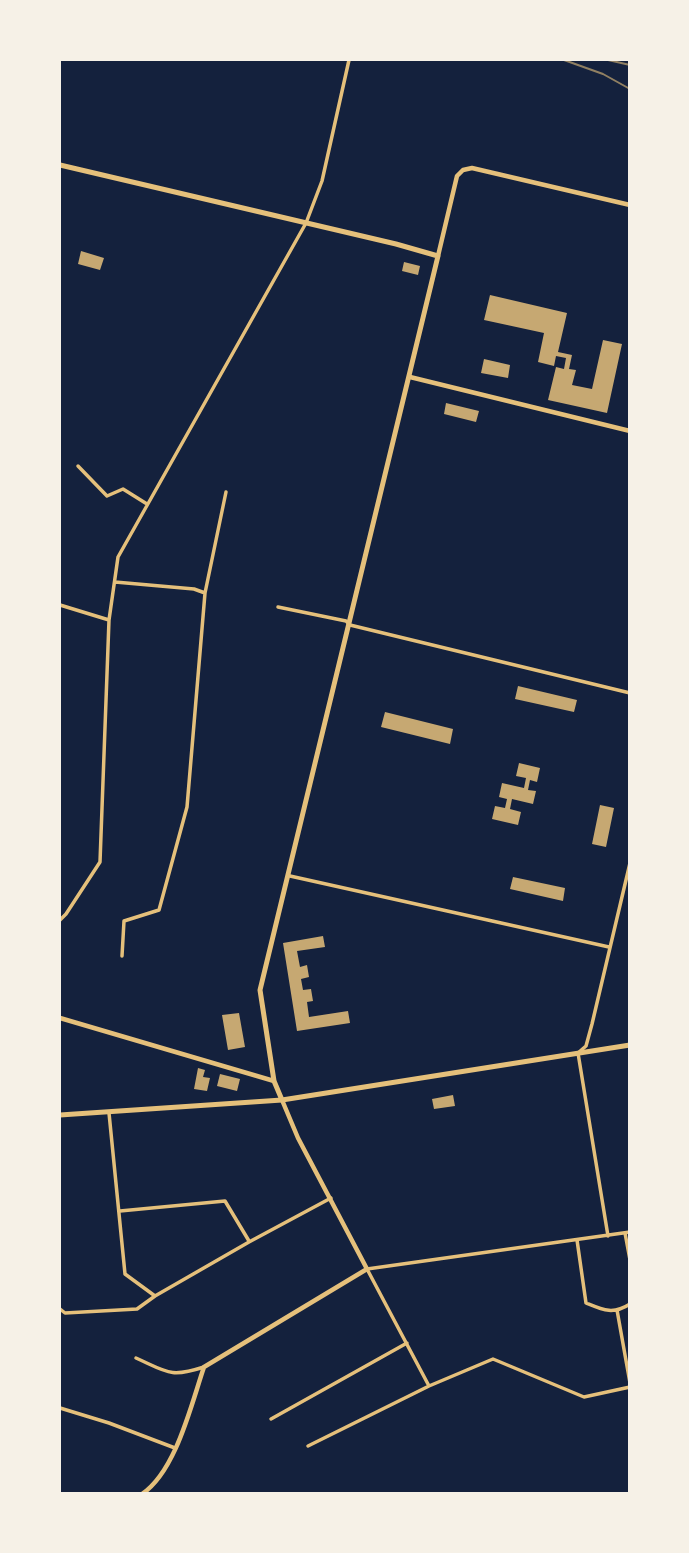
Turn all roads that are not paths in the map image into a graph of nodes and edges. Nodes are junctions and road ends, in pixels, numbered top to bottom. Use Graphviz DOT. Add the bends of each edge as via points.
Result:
graph roads {
  1 [pos="349,60"];
  2 [pos="60,165"];
  3 [pos="629,205"];
  4 [pos="306,223"];
  5 [pos="438,256"];
  6 [pos="410,377"];
  7 [pos="629,431"];
  8 [pos="78,466"];
  9 [pos="226,492"];
  10 [pos="147,504"];
  11 [pos="115,582"];
  12 [pos="205,593"];
  13 [pos="60,605"];
  14 [pos="278,607"];
  15 [pos="109,620"];
  16 [pos="350,625"];
  17 [pos="629,693"];
  18 [pos="629,863"];
  19 [pos="290,876"];
  20 [pos="60,920"];
  21 [pos="609,947"];
  22 [pos="122,956"];
  23 [pos="60,1018"];
  24 [pos="629,1045"];
  25 [pos="586,1046"];
  26 [pos="594,1051"];
  27 [pos="578,1053"];
  28 [pos="274,1081"];
  29 [pos="282,1100"];
  30 [pos="109,1113"];
  31 [pos="60,1115"];
  32 [pos="331,1198"];
  33 [pos="120,1211"];
  34 [pos="627,1233"];
  35 [pos="608,1236"];
  36 [pos="577,1240"];
  37 [pos="249,1242"];
  38 [pos="629,1260"];
  39 [pos="367,1269"];
  40 [pos="155,1296"];
  41 [pos="629,1304"];
  42 [pos="60,1309"];
  43 [pos="617,1310"];
  44 [pos="407,1343"];
  45 [pos="136,1359"];
  46 [pos="204,1367"];
  47 [pos="629,1385"];
  48 [pos="429,1386"];
  49 [pos="60,1409"];
  50 [pos="271,1419"];
  51 [pos="308,1446"];
  52 [pos="177,1449"];
  53 [pos="142,1493"];
  1 -- 4 [label="street" via="322,181"];
  2 -- 4 [label="main road"];
  3 -- 5 [label="street" via="472,168 463,170 457,176"];
  4 -- 5 [label="main road"];
  4 -- 10 [label="street"];
  5 -- 6 [label="main road"];
  6 -- 7 [label="street"];
  6 -- 16 [label="main road"];
  8 -- 10 [label="street" via="107,496 123,489"];
  9 -- 12 [label="street"];
  10 -- 11 [label="street" via="118,557"];
  11 -- 12 [label="street"];
  11 -- 15 [label="street"];
  12 -- 22 [label="street" via="187,807 159,910 124,921"];
  13 -- 15 [label="street"];
  14 -- 16 [label="street"];
  15 -- 20 [label="street" via="100,862"];
  16 -- 17 [label="street"];
  16 -- 19 [label="main road"];
  18 -- 21 [label="street"];
  19 -- 21 [label="street"];
  19 -- 28 [label="main road" via="260,990"];
  21 -- 25 [label="street"];
  23 -- 28 [label="street"];
  24 -- 26 [label="main road"];
  25 -- 26 [label="street"];
  25 -- 27 [label="street"];
  26 -- 27 [label="main road"];
  27 -- 29 [label="main road"];
  27 -- 35 [label="street"];
  28 -- 29 [label="main road"];
  29 -- 30 [label="main road"];
  29 -- 32 [label="street"];
  30 -- 31 [label="main road"];
  30 -- 33 [label="street"];
  32 -- 37 [label="street"];
  32 -- 39 [label="street"];
  33 -- 37 [label="street" via="225,1201"];
  33 -- 40 [label="street" via="125,1274"];
  34 -- 35 [label="street"];
  34 -- 38 [label="street"];
  35 -- 36 [label="street"];
  36 -- 39 [label="street"];
  36 -- 43 [label="street" via="586,1303 608,1312"];
  37 -- 40 [label="street"];
  39 -- 44 [label="street"];
  39 -- 46 [label="street"];
  40 -- 42 [label="street" via="137,1309 65,1313"];
  41 -- 43 [label="street"];
  43 -- 47 [label="street"];
  44 -- 48 [label="street"];
  44 -- 50 [label="street"];
  45 -- 46 [label="street" via="168,1373"];
  46 -- 52 [label="street"];
  47 -- 48 [label="street" via="583,1397 496,1359"];
  48 -- 51 [label="street"];
  49 -- 52 [label="street"];
  52 -- 53 [label="street"];
}
